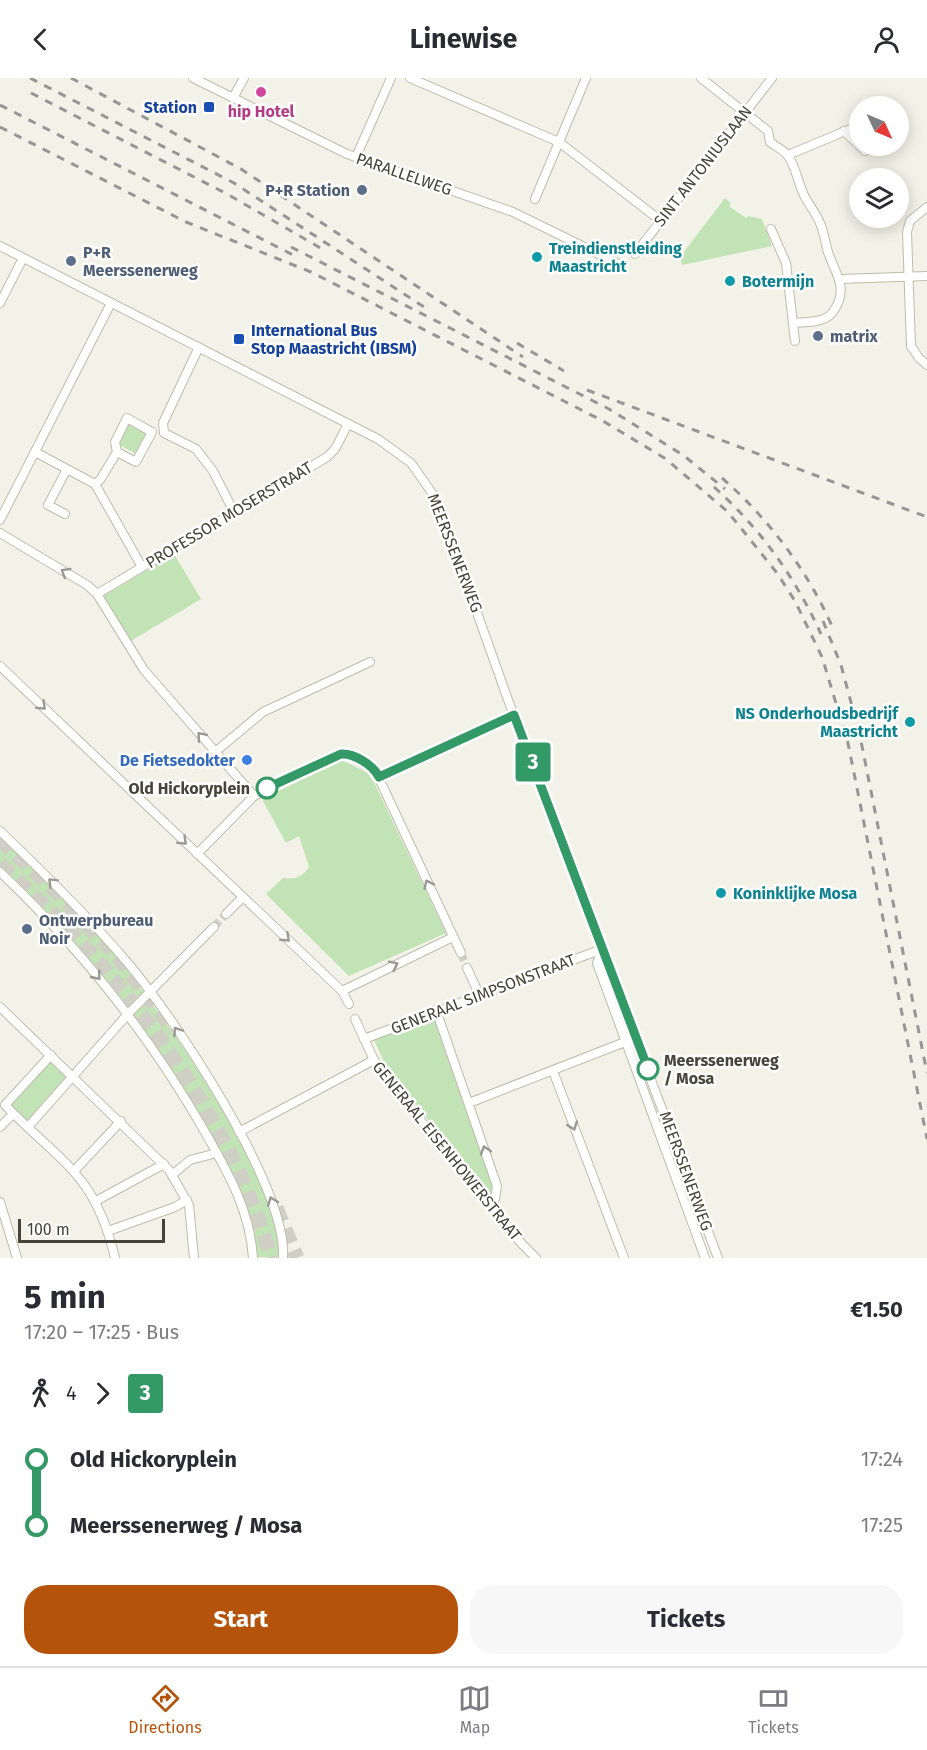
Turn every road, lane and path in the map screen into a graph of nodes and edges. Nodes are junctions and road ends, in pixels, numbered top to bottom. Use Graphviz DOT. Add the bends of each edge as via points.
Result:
graph roads {
  1 [pos="193,78"];
  2 [pos="244,78"];
  3 [pos="391,78"];
  4 [pos="410,78"];
  5 [pos="586,78"];
  6 [pos="701,78"];
  7 [pos="772,78"];
  8 [pos="233,98"];
  9 [pos="744,113"];
  10 [pos="849,129"];
  11 [pos="844,131"];
  12 [pos="849,136"];
  13 [pos="559,142"];
  14 [pos="788,155"];
  15 [pos="356,157"];
  16 [pos="535,199"];
  17 [pos="927,207"];
  18 [pos="661,221"];
  19 [pos="771,230"];
  20 [pos="0,246"];
  21 [pos="635,254"];
  22 [pos="23,258"];
  23 [pos="619,264"];
  24 [pos="909,276"];
  25 [pos="927,276"];
  26 [pos="841,279"];
  27 [pos="0,303"];
  28 [pos="111,303"];
  29 [pos="793,323"];
  30 [pos="795,341"];
  31 [pos="199,347"];
  32 [pos="927,365"];
  33 [pos="348,424"];
  34 [pos="35,452"];
  35 [pos="117,452"];
  36 [pos="67,469"];
  37 [pos="95,484"];
  38 [pos="234,512"];
  39 [pos="65,514"];
  40 [pos="0,520"];
  41 [pos="0,532"];
  42 [pos="142,567"];
  43 [pos="97,594"];
  44 [pos="370,662"];
  45 [pos="0,666"];
  46 [pos="514,715"];
  47 [pos="215,752"];
  48 [pos="409,763"];
  49 [pos="395,769"];
  50 [pos="379,777"];
  51 [pos="254,796"];
  52 [pos="0,831"];
  53 [pos="197,854"];
  54 [pos="0,872"];
  55 [pos="243,897"];
  56 [pos="226,915"];
  57 [pos="214,927"];
  58 [pos="453,937"];
  59 [pos="602,949"];
  60 [pos="461,953"];
  61 [pos="467,968"];
  62 [pos="342,991"];
  63 [pos="150,992"];
  64 [pos="479,994"];
  65 [pos="349,1004"];
  66 [pos="0,1007"];
  67 [pos="436,1011"];
  68 [pos="127,1015"];
  69 [pos="355,1019"];
  70 [pos="636,1037"];
  71 [pos="364,1039"];
  72 [pos="627,1041"];
  73 [pos="51,1055"];
  74 [pos="374,1060"];
  75 [pos="553,1071"];
  76 [pos="73,1076"];
  77 [pos="469,1103"];
  78 [pos="13,1114"];
  79 [pos="121,1121"];
  80 [pos="0,1127"];
  81 [pos="28,1127"];
  82 [pos="239,1132"];
  83 [pos="217,1153"];
  84 [pos="164,1164"];
  85 [pos="75,1170"];
  86 [pos="172,1174"];
  87 [pos="187,1200"];
  88 [pos="96,1201"];
  89 [pos="0,1202"];
  90 [pos="492,1206"];
  91 [pos="108,1231"];
  92 [pos="16,1258"];
  93 [pos="115,1258"];
  94 [pos="194,1258"];
  95 [pos="253,1258"];
  96 [pos="283,1258"];
  97 [pos="536,1258"];
  98 [pos="624,1258"];
  99 [pos="705,1258"];
  100 [pos="718,1258"];
  1 -- 8 [label="street, PARALLELWEG"];
  2 -- 8 [label="street"];
  3 -- 15 [label="street"];
  4 -- 13 [label="street"];
  5 -- 13 [label="street"];
  6 -- 9 [label="street"];
  7 -- 9 [label="street, SINT ANTONIUSLAAN"];
  8 -- 15 [label="street, PARALLELWEG"];
  9 -- 14 [label="street" via="768,131 770,142"];
  9 -- 18 [label="street, SINT ANTONIUSLAAN"];
  10 -- 11 [label="street"];
  11 -- 12 [label="street"];
  11 -- 14 [label="street"];
  13 -- 16 [label="street"];
  13 -- 18 [label="street"];
  14 -- 26 [label="street" via="822,226 825,244"];
  15 -- 23 [label="street, PARALLELWEG" via="513,212"];
  17 -- 24 [label="street" via="907,227"];
  18 -- 21 [label="street, SINT ANTONIUSLAAN"];
  19 -- 29 [label="street" via="786,263"];
  20 -- 22 [label="street, MEERSSENERWEG"];
  22 -- 27 [label="street"];
  22 -- 28 [label="street, MEERSSENERWEG"];
  24 -- 25 [label="street"];
  24 -- 26 [label="street"];
  24 -- 32 [label="street" via="911,346"];
  26 -- 29 [label="street" via="838,302 831,315"];
  28 -- 31 [label="street, MEERSSENERWEG"];
  28 -- 34 [label="street"];
  29 -- 30 [label="street"];
  31 -- 33 [label="street, MEERSSENERWEG"];
  31 -- 38 [label="street" via="163,423 165,433 196,449 213,471"];
  33 -- 38 [label="street, PROFESSOR MOSERSTRAAT" via="327,457"];
  33 -- 46 [label="street, MEERSSENERWEG" via="398,452 431,490"];
  34 -- 36 [label="street"];
  34 -- 40 [label="street"];
  35 -- 35 [label="street" via="115,442 127,418 152,432 136,462"];
  35 -- 37 [label="street"];
  36 -- 37 [label="street"];
  36 -- 39 [label="street" via="48,505"];
  37 -- 42 [label="street"];
  38 -- 42 [label="street, PROFESSOR MOSERSTRAAT"];
  43 -- 41 [label="street, one-way"];
  42 -- 43 [label="street, PROFESSOR MOSERSTRAAT"];
  47 -- 43 [label="street, one-way" via="144,670"];
  44 -- 47 [label="street" via="263,712"];
  45 -- 53 [label="street, one-way"];
  46 -- 48 [label="street"];
  46 -- 59 [label="street, MEERSSENERWEG"];
  47 -- 51 [label="street"];
  49 -- 50 [label="street"];
  50 -- 51 [label="street" via="366,764 341,754"];
  58 -- 50 [label="street, one-way"];
  51 -- 53 [label="street"];
  63 -- 52 [label="street, one-way" via="96,927"];
  53 -- 55 [label="street"];
  54 -- 68 [label="street, one-way" via="85,961"];
  55 -- 56 [label="street"];
  55 -- 62 [label="street, one-way"];
  57 -- 63 [label="street"];
  58 -- 60 [label="street"];
  62 -- 58 [label="street, one-way"];
  59 -- 64 [label="street, GENERAAL SIMPSONSTRAAT"];
  59 -- 70 [label="street, MEERSSENERWEG"];
  59 -- 72 [label="street, MEERSSENERWEG" via="597,963"];
  61 -- 64 [label="street"];
  62 -- 65 [label="street"];
  63 -- 68 [label="street"];
  82 -- 63 [label="street, one-way"];
  64 -- 67 [label="street, GENERAAL SIMPSONSTRAAT"];
  66 -- 73 [label="street"];
  67 -- 71 [label="street, GENERAAL SIMPSONSTRAAT"];
  67 -- 77 [label="street"];
  68 -- 76 [label="street"];
  68 -- 83 [label="street" via="176,1084"];
  69 -- 71 [label="street"];
  70 -- 72 [label="street"];
  70 -- 100 [label="street, MEERSSENERWEG"];
  71 -- 74 [label="street, GENERAAL EISENHOWERSTRAAT"];
  72 -- 75 [label="street"];
  72 -- 99 [label="street, MEERSSENERWEG"];
  73 -- 76 [label="street"];
  73 -- 78 [label="street" via="5,1105"];
  74 -- 82 [label="street"];
  74 -- 90 [label="street, GENERAAL EISENHOWERSTRAAT"];
  75 -- 77 [label="street"];
  75 -- 98 [label="street, one-way"];
  76 -- 79 [label="street"];
  76 -- 81 [label="street"];
  90 -- 77 [label="street, one-way" via="497,1186"];
  78 -- 80 [label="street"];
  78 -- 81 [label="street"];
  79 -- 84 [label="street"];
  79 -- 85 [label="street"];
  81 -- 85 [label="street"];
  96 -- 82 [label="street, one-way" via="281,1226 271,1197"];
  83 -- 86 [label="street" via="190,1160"];
  83 -- 95 [label="street" via="244,1206"];
  84 -- 86 [label="street"];
  84 -- 88 [label="street"];
  85 -- 88 [label="street"];
  86 -- 87 [label="street"];
  87 -- 91 [label="street" via="175,1208"];
  87 -- 94 [label="street"];
  88 -- 91 [label="street"];
  89 -- 92 [label="street"];
  90 -- 97 [label="street, GENERAAL EISENHOWERSTRAAT"];
  91 -- 93 [label="street"];
}
